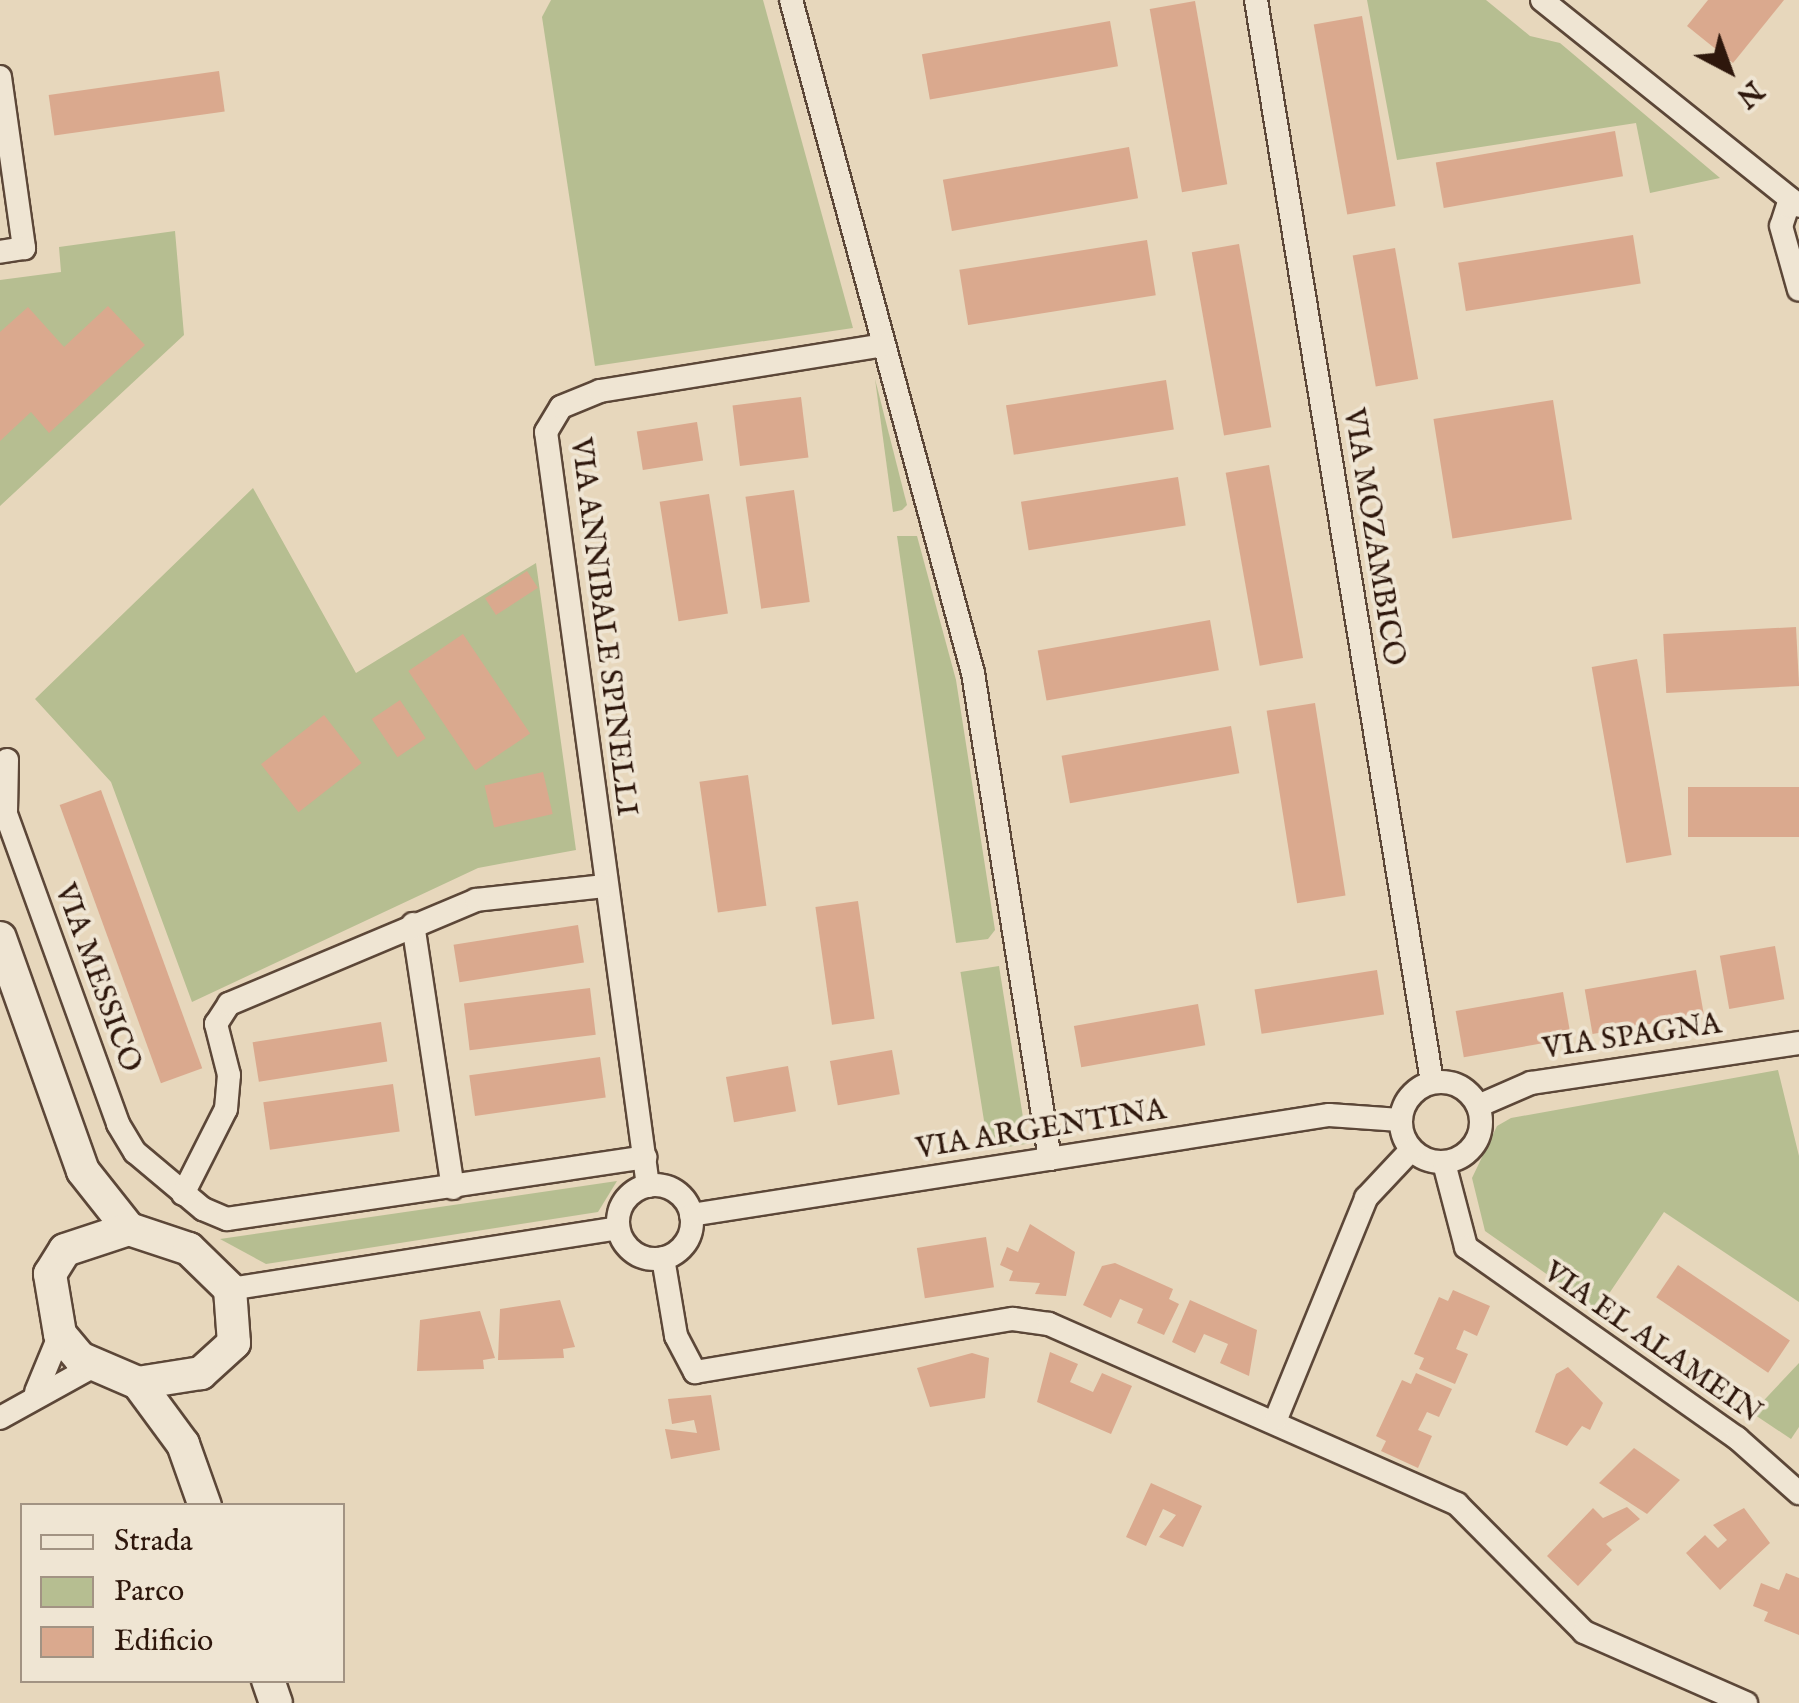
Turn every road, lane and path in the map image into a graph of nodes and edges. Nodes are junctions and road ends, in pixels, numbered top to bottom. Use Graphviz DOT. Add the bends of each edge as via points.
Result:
graph roads {
  1 [pos="1256,0"];
  2 [pos="1542,0"];
  3 [pos="790,5"];
  4 [pos="0,76"];
  5 [pos="1794,202"];
  6 [pos="0,252"];
  7 [pos="1799,290"];
  8 [pos="884,345"];
  9 [pos="8,760"];
  10 [pos="605,886"];
  11 [pos="413,924"];
  12 [pos="0,938"];
  13 [pos="1799,1043"];
  14 [pos="1432,1082"];
  15 [pos="1478,1106"];
  16 [pos="1400,1120"];
  17 [pos="1411,1150"];
  18 [pos="645,1157"];
  19 [pos="1050,1158"];
  20 [pos="1444,1163"];
  21 [pos="83,1171"];
  22 [pos="648,1186"];
  23 [pos="453,1188"];
  24 [pos="182,1194"];
  25 [pos="691,1215"];
  26 [pos="129,1228"];
  27 [pos="618,1228"];
  28 [pos="65,1250"];
  29 [pos="663,1258"];
  30 [pos="230,1289"];
  31 [pos="60,1334"];
  32 [pos="214,1364"];
  33 [pos="94,1366"];
  34 [pos="138,1383"];
  35 [pos="30,1398"];
  36 [pos="0,1418"];
  37 [pos="1276,1419"];
  38 [pos="183,1444"];
  39 [pos="1799,1493"];
  40 [pos="204,1503"];
  41 [pos="1746,1703"];
  1 -- 14 [label="street, VIA MOZAMBICO"];
  2 -- 5 [label="street"];
  3 -- 8 [label="street"];
  4 -- 6 [label="street" via="24,248"];
  5 -- 7 [label="street" via="1782,226"];
  8 -- 10 [label="street, VIA ANNIBALE SPINELLI" via="600,390 550,422 546,461"];
  8 -- 19 [label="street" via="973,673"];
  9 -- 24 [label="street, VIA MESSICO" via="6,814 118,1124"];
  10 -- 11 [label="street" via="476,900"];
  10 -- 18 [label="street, VIA ANNIBALE SPINELLI"];
  11 -- 23 [label="street"];
  11 -- 24 [label="street" via="219,1014 226,1109"];
  12 -- 21 [label="main road"];
  13 -- 15 [label="street, VIA SPAGNA" via="1531,1083"];
  14 -- 15 [label="street" via="1454,1084"];
  14 -- 16 [label="street" via="1410,1096"];
  15 -- 20 [label="street" via="1476,1143"];
  16 -- 17 [label="street"];
  16 -- 19 [label="street, VIA ARGENTINA" via="1329,1115"];
  17 -- 20 [label="street"];
  17 -- 37 [label="street" via="1366,1198"];
  18 -- 22 [label="street, VIA ANNIBALE SPINELLI"];
  18 -- 23 [label="street, VIA MESSICO"];
  19 -- 25 [label="street, VIA ARGENTINA"];
  20 -- 39 [label="street, VIA EL ALAMEIN" via="1466,1247 1737,1438"];
  21 -- 26 [label="main road"];
  21 -- 28 [label="main road"];
  22 -- 25 [label="street" via="680,1195"];
  22 -- 27 [label="street" via="622,1206"];
  23 -- 24 [label="street, VIA MESSICO" via="228,1219"];
  25 -- 29 [label="street" via="686,1242"];
  26 -- 28 [label="main road"];
  26 -- 30 [label="main road" via="190,1249"];
  27 -- 29 [label="street" via="634,1253"];
  27 -- 30 [label="street"];
  28 -- 31 [label="main road" via="49,1289"];
  29 -- 37 [label="street" via="676,1336 695,1372 1028,1320"];
  30 -- 32 [label="main road" via="234,1342"];
  31 -- 33 [label="main road"];
  31 -- 35 [label="street"];
  32 -- 34 [label="main road" via="176,1381"];
  32 -- 38 [label="main road"];
  33 -- 34 [label="main road"];
  33 -- 35 [label="street"];
  34 -- 38 [label="main road"];
  35 -- 36 [label="street"];
  37 -- 41 [label="street" via="1457,1504 1584,1632"];
  38 -- 40 [label="main road"];
}
